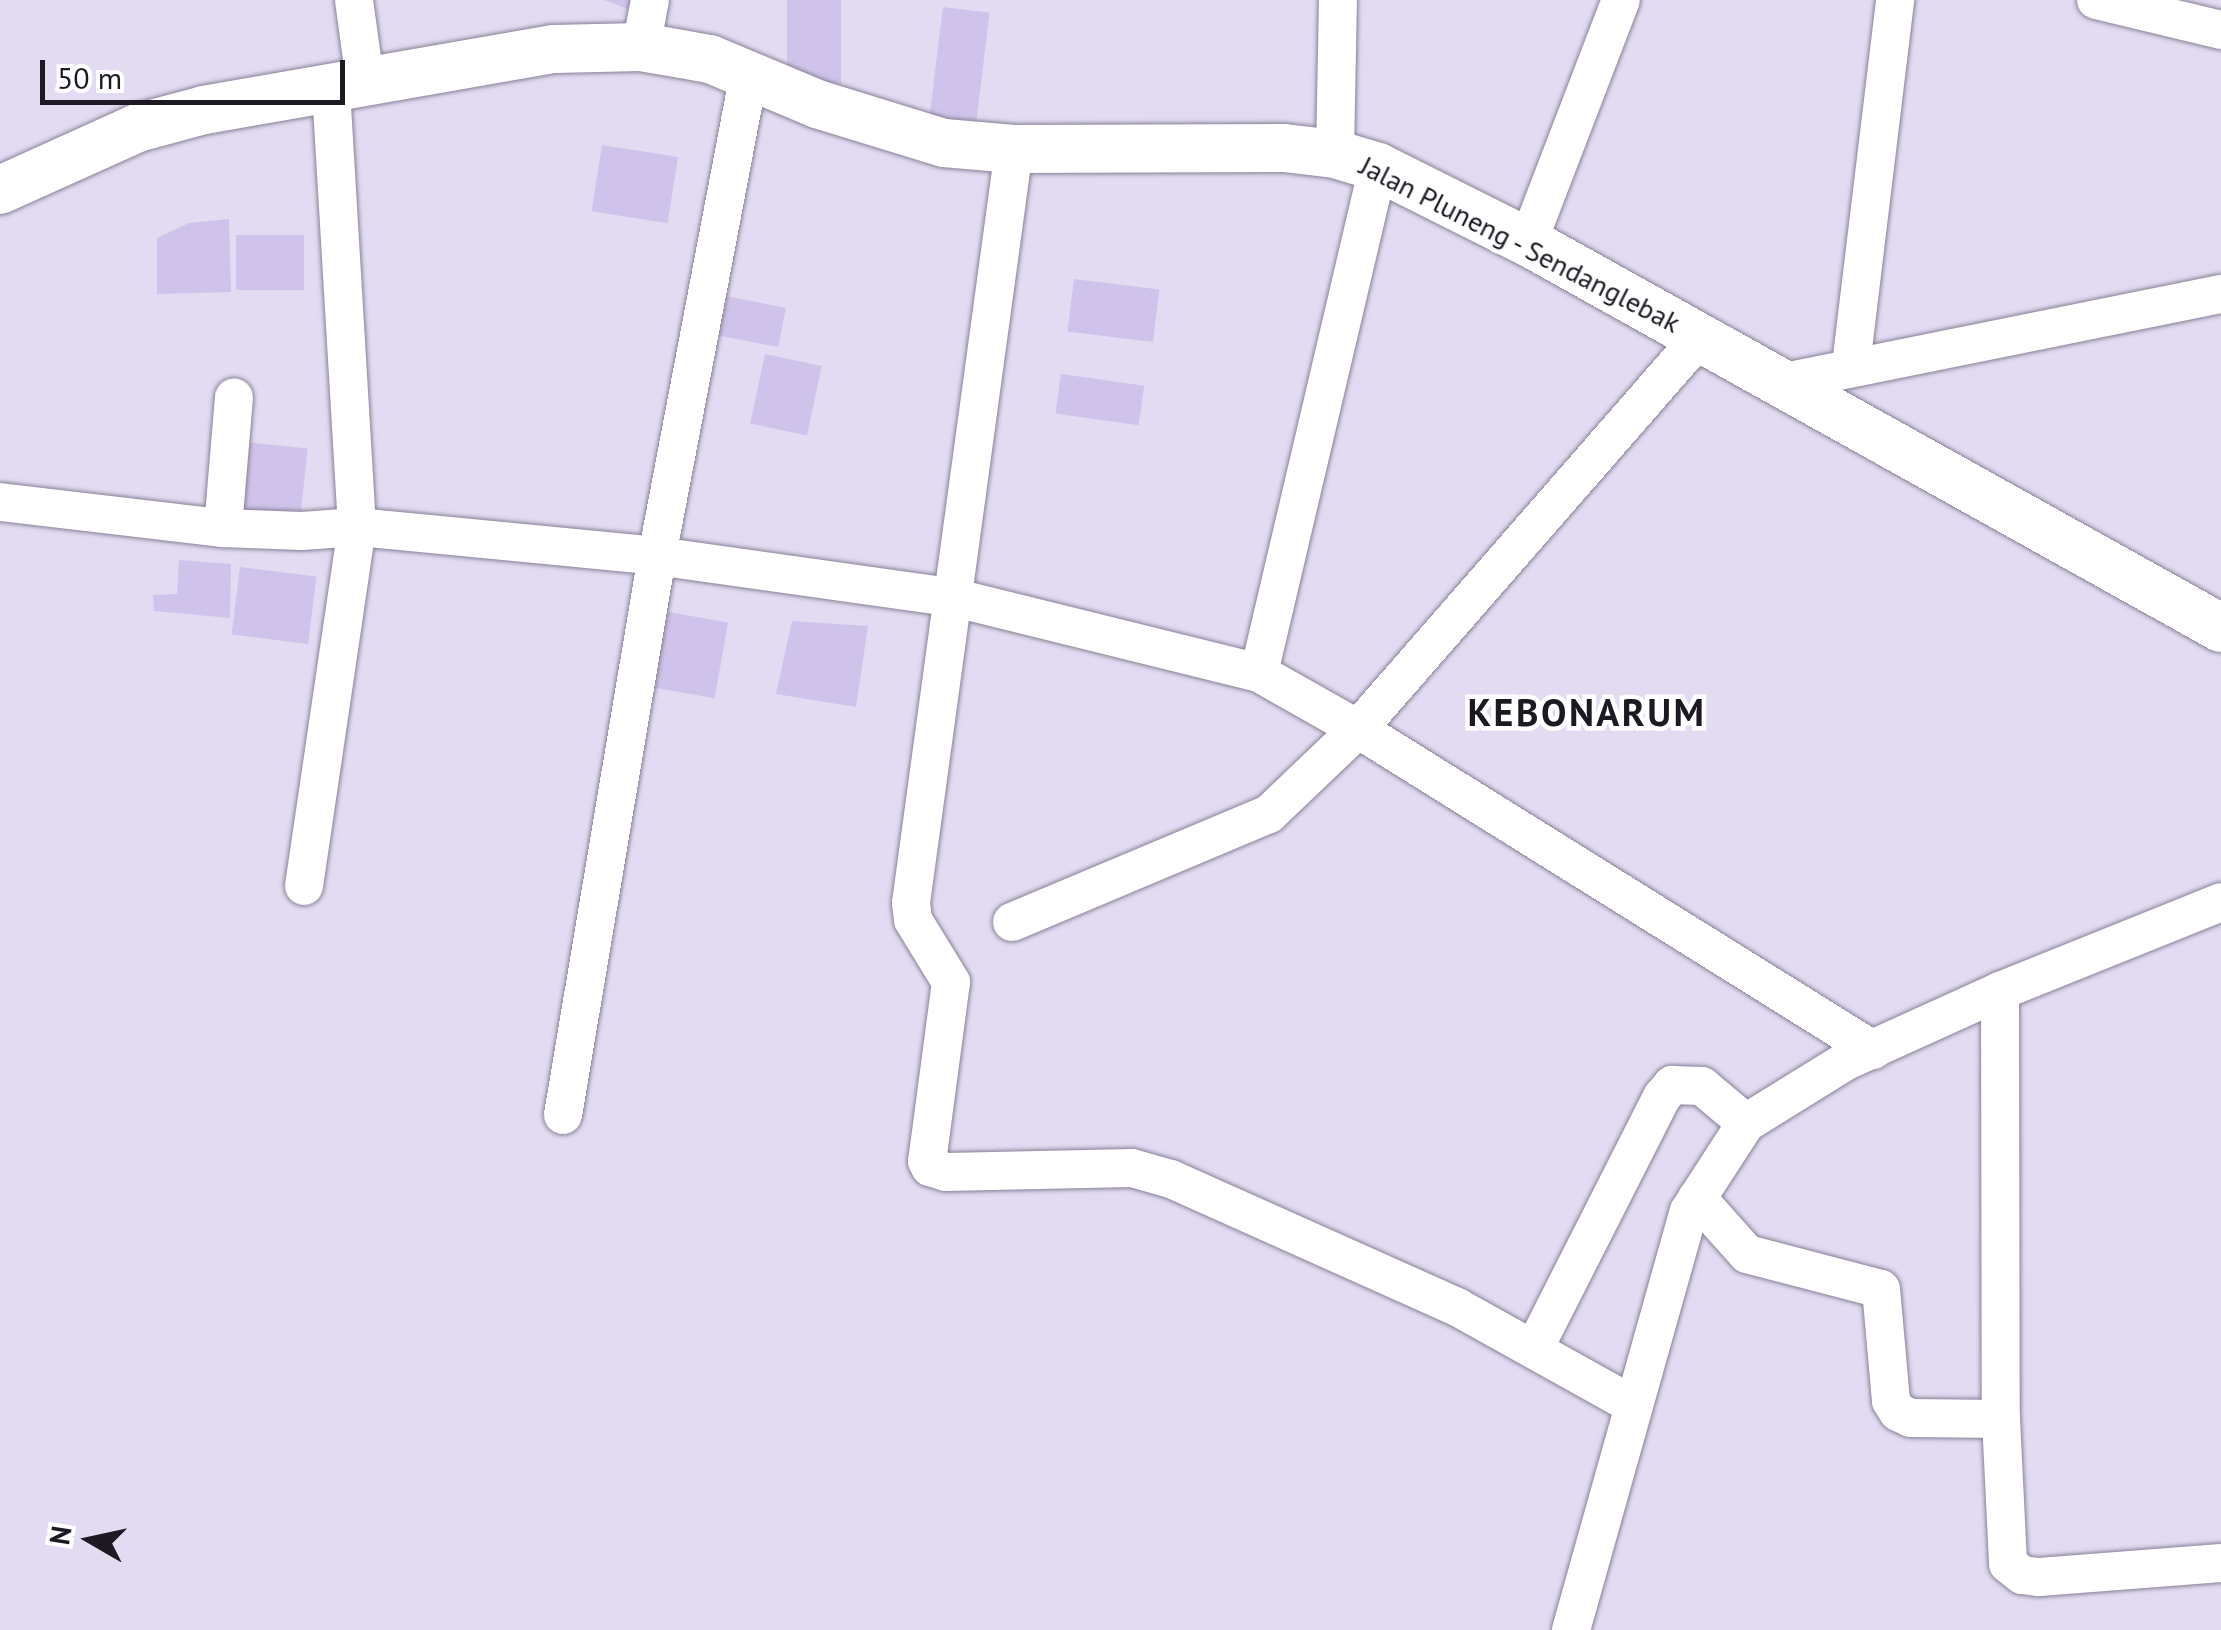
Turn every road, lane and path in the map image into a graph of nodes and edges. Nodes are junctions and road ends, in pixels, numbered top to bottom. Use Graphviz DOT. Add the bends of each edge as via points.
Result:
graph roads {
  1 [pos="354,0"];
  2 [pos="650,0"];
  3 [pos="1338,0"];
  4 [pos="1621,0"];
  5 [pos="1895,0"];
  6 [pos="2096,0"];
  7 [pos="2221,30"];
  8 [pos="640,46"];
  9 [pos="748,72"];
  10 [pos="348,84"];
  11 [pos="1014,148"];
  12 [pos="1356,161"];
  13 [pos="0,190"];
  14 [pos="1528,242"];
  15 [pos="2221,294"];
  16 [pos="1702,336"];
  17 [pos="1851,365"];
  18 [pos="1780,383"];
  19 [pos="234,396"];
  20 [pos="0,502"];
  21 [pos="357,527"];
  22 [pos="224,528"];
  23 [pos="657,556"];
  24 [pos="956,598"];
  25 [pos="2221,628"];
  26 [pos="1259,674"];
  27 [pos="1358,729"];
  28 [pos="304,886"];
  29 [pos="2221,902"];
  30 [pos="1012,922"];
  31 [pos="2000,991"];
  32 [pos="1873,1050"];
  33 [pos="563,1115"];
  34 [pos="1746,1122"];
  35 [pos="1698,1198"];
  36 [pos="1534,1348"];
  37 [pos="1631,1404"];
  38 [pos="2002,1418"];
  39 [pos="2221,1564"];
  40 [pos="1570,1630"];
  1 -- 10 [label="street"];
  2 -- 8 [label="street"];
  3 -- 12 [label="street"];
  4 -- 14 [label="street"];
  5 -- 17 [label="street"];
  6 -- 7 [label="street"];
  8 -- 9 [label="street, Jalan Pluneng - Sendanglebak"];
  8 -- 10 [label="street, Jalan Pluneng - Sendanglebak" via="554,49"];
  9 -- 11 [label="street, Jalan Pluneng - Sendanglebak" via="817,104 944,143"];
  9 -- 23 [label="street"];
  10 -- 13 [label="street, Jalan Pluneng - Sendanglebak" via="137,128"];
  10 -- 21 [label="street"];
  11 -- 12 [label="street, Jalan Pluneng - Sendanglebak" via="1213,146"];
  11 -- 24 [label="street"];
  12 -- 14 [label="street, Jalan Pluneng - Sendanglebak"];
  12 -- 26 [label="street"];
  14 -- 16 [label="street, Jalan Pluneng - Sendanglebak"];
  15 -- 17 [label="street"];
  16 -- 18 [label="street, Jalan Pluneng - Sendanglebak"];
  16 -- 27 [label="street"];
  17 -- 18 [label="street"];
  18 -- 25 [label="street, Jalan Pluneng - Sendanglebak"];
  19 -- 22 [label="street"];
  20 -- 22 [label="street"];
  21 -- 22 [label="street"];
  21 -- 23 [label="street"];
  21 -- 28 [label="street"];
  23 -- 24 [label="street"];
  23 -- 33 [label="street"];
  24 -- 26 [label="street"];
  24 -- 36 [label="street" via="912,903 913,920 951,982 926,1155 930,1167 1132,1168 1171,1179 1458,1307"];
  26 -- 27 [label="street"];
  27 -- 30 [label="street" via="1269,814"];
  27 -- 32 [label="street"];
  29 -- 31 [label="street"];
  31 -- 32 [label="street"];
  31 -- 38 [label="street"];
  32 -- 34 [label="street"];
  34 -- 35 [label="street"];
  34 -- 36 [label="street" via="1702,1086 1672,1085"];
  35 -- 37 [label="street"];
  35 -- 38 [label="street" via="1748,1254 1881,1289 1891,1401 1898,1412 1911,1418"];
  36 -- 37 [label="street"];
  37 -- 40 [label="street"];
  38 -- 39 [label="street" via="2005,1553 2012,1570 2039,1577"];
}
